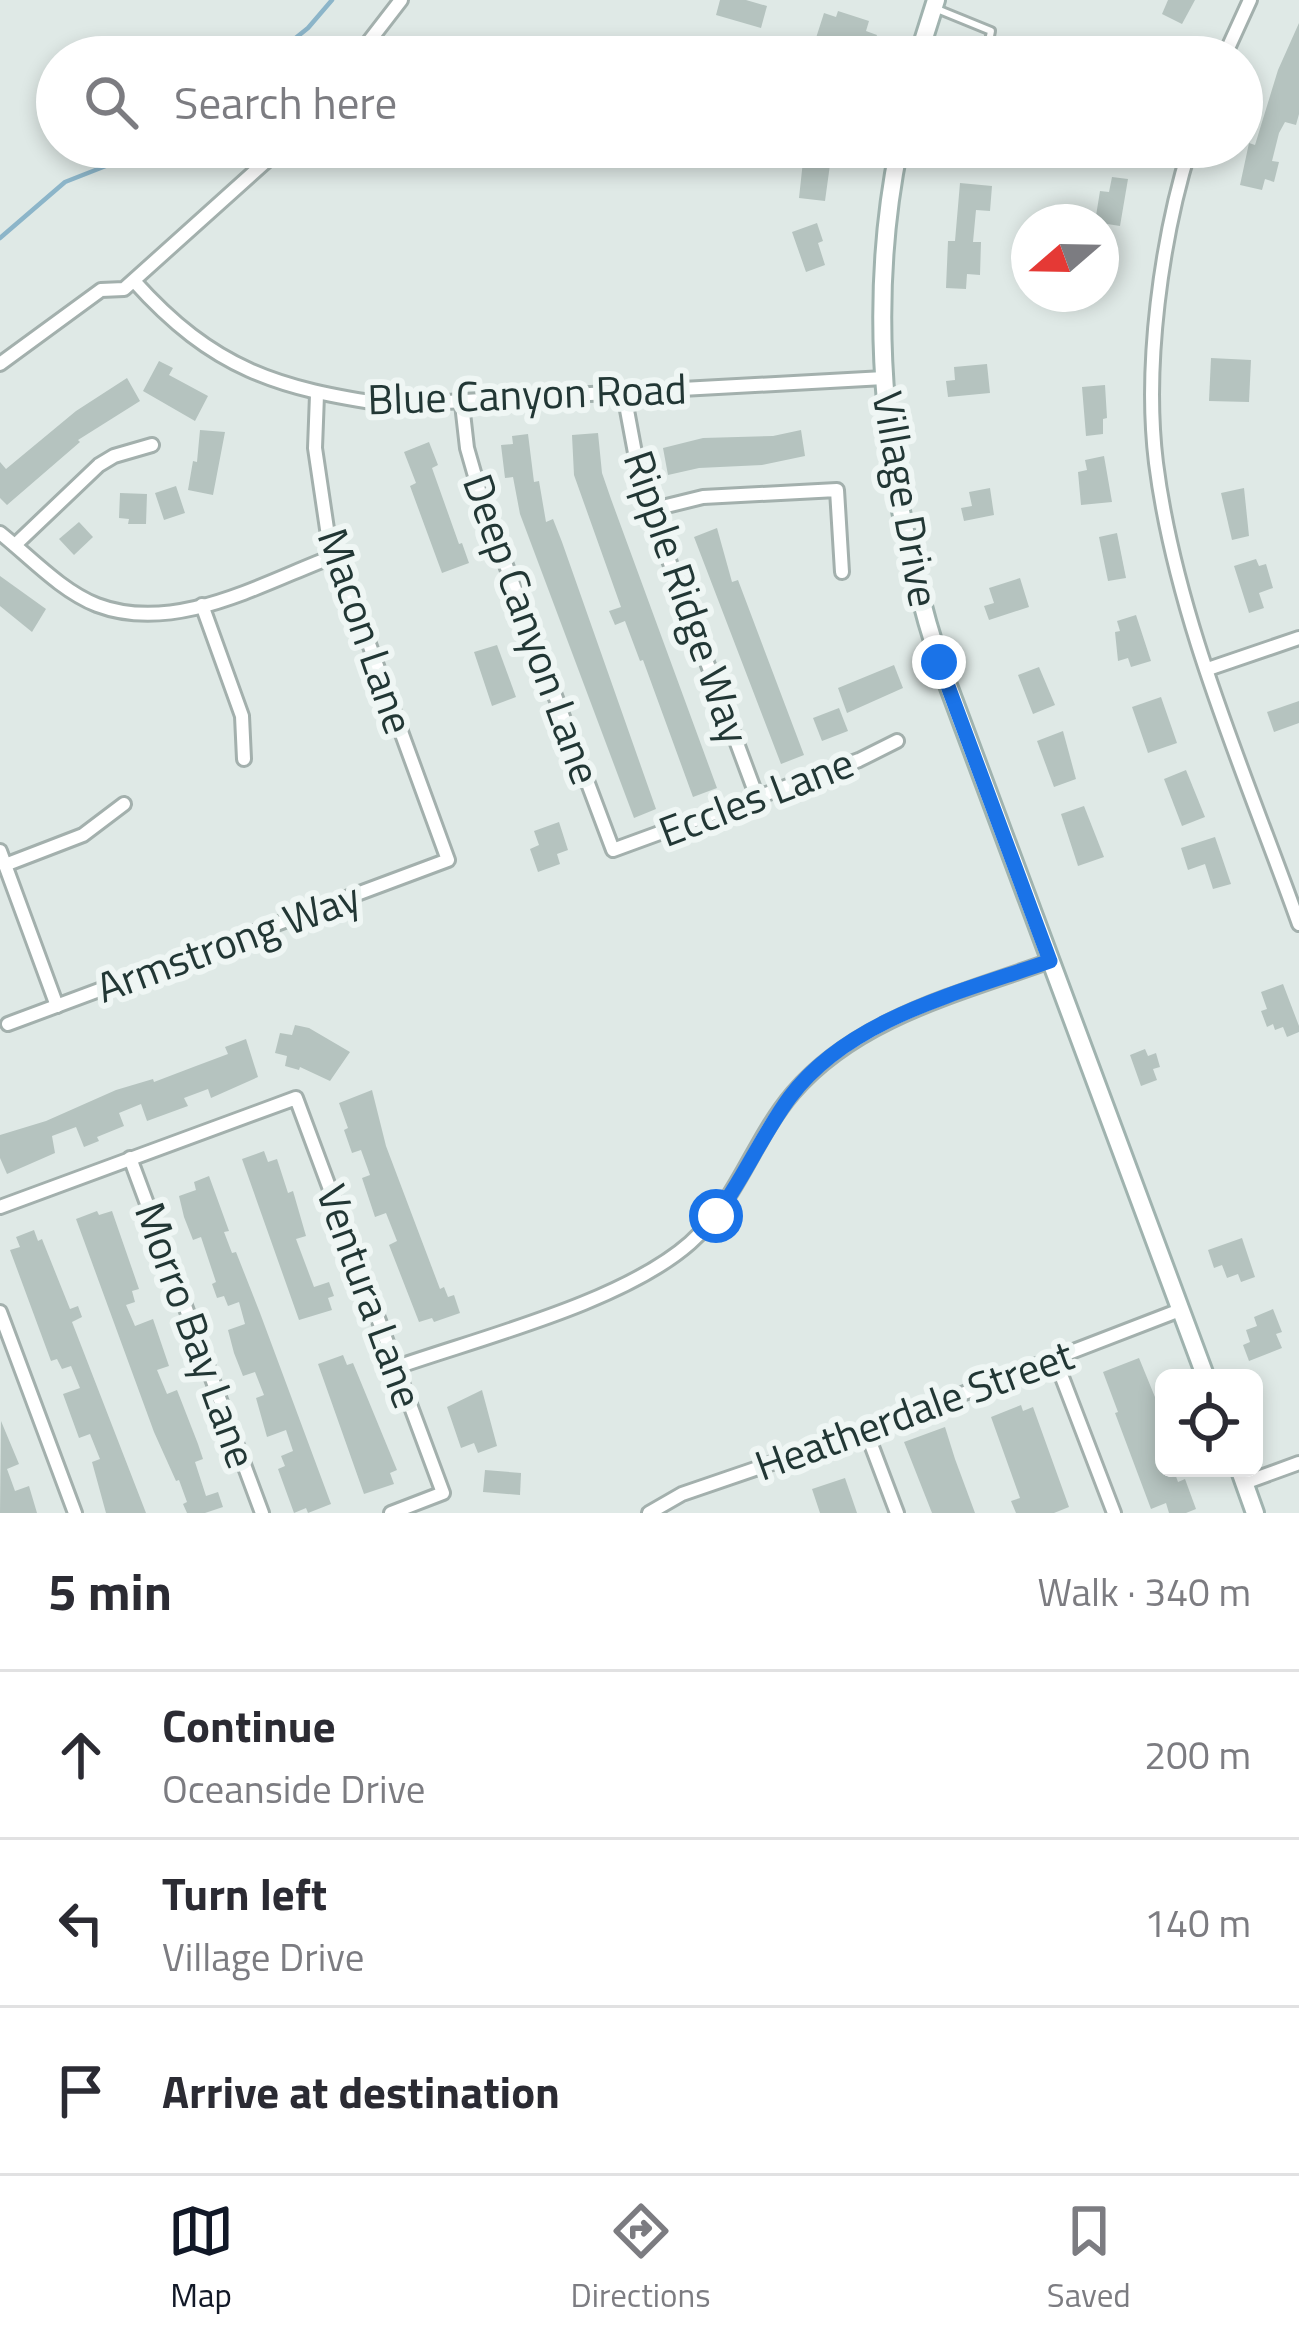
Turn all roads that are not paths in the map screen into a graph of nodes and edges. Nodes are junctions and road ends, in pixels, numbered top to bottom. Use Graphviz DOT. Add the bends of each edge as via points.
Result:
graph roads {
  1 [pos="401,0"];
  2 [pos="1250,0"];
  3 [pos="933,2"];
  4 [pos="373,36"];
  5 [pos="924,36"];
  6 [pos="990,36"];
  7 [pos="1234,36"];
  8 [pos="259,168"];
  9 [pos="896,168"];
  10 [pos="1185,168"];
  11 [pos="134,281"];
  12 [pos="0,364"];
  13 [pos="884,378"];
  14 [pos="623,394"];
  15 [pos="317,395"];
  16 [pos="462,404"];
  17 [pos="152,445"];
  18 [pos="650,510"];
  19 [pos="0,533"];
  20 [pos="15,545"];
  21 [pos="337,555"];
  22 [pos="842,572"];
  23 [pos="202,605"];
  24 [pos="1299,638"];
  25 [pos="1208,668"];
  26 [pos="897,740"];
  27 [pos="244,759"];
  28 [pos="757,797"];
  29 [pos="124,804"];
  30 [pos="613,850"];
  31 [pos="3,858"];
  32 [pos="448,860"];
  33 [pos="1299,924"];
  34 [pos="1050,961"];
  35 [pos="57,1006"];
  36 [pos="8,1024"];
  37 [pos="130,1158"];
  38 [pos="0,1207"];
  39 [pos="1180,1310"];
  40 [pos="0,1312"];
  41 [pos="1055,1359"];
  42 [pos="397,1367"];
  43 [pos="1203,1369"];
  44 [pos="866,1431"];
  45 [pos="1299,1463"];
  46 [pos="1263,1471"];
  47 [pos="1242,1477"];
  48 [pos="75,1513"];
  49 [pos="262,1513"];
  50 [pos="391,1513"];
  51 [pos="649,1513"];
  52 [pos="897,1513"];
  53 [pos="1114,1513"];
  54 [pos="1255,1513"];
  1 -- 4 [label="street"];
  2 -- 7 [label="street"];
  3 -- 5 [label="main road"];
  3 -- 6 [label="lane"];
  8 -- 11 [label="street"];
  9 -- 13 [label="main road, Village Drive"];
  10 -- 25 [label="street" via="1161,293 1156,459"];
  11 -- 12 [label="street" via="101,290"];
  11 -- 15 [label="street, Blue Canyon Road" via="224,359"];
  13 -- 14 [label="street, Blue Canyon Road"];
  13 -- 34 [label="main road, Village Drive" via="894,480 919,599"];
  14 -- 16 [label="street, Blue Canyon Road"];
  14 -- 18 [label="street, Ripple Ridge Way"];
  15 -- 16 [label="street, Blue Canyon Road"];
  15 -- 21 [label="street, Macon Lane" via="318,487"];
  16 -- 30 [label="street, Deep Canyon Lane" via="483,504"];
  17 -- 20 [label="street" via="99,465"];
  18 -- 22 [label="street" via="703,497 837,490"];
  18 -- 28 [label="street, Ripple Ridge Way"];
  19 -- 20 [label="street"];
  20 -- 23 [label="street" via="95,604 160,614"];
  21 -- 23 [label="street"];
  21 -- 32 [label="street, Macon Lane"];
  23 -- 27 [label="street" via="242,716"];
  24 -- 25 [label="street"];
  25 -- 33 [label="street"];
  26 -- 28 [label="street, Eccles Lane"];
  28 -- 30 [label="street, Eccles Lane"];
  29 -- 31 [label="street" via="83,835"];
  31 -- 35 [label="street"];
  32 -- 35 [label="street, Armstrong Way"];
  34 -- 39 [label="main road, Village Drive"];
  34 -- 42 [label="street" via="907,1013 830,1058 793,1093 716,1216 666,1261 600,1296"];
  35 -- 36 [label="street, Armstrong Way"];
  37 -- 38 [label="street"];
  37 -- 42 [label="street, Ventura Lane" via="296,1099"];
  37 -- 49 [label="street, Morro Bay Lane"];
  39 -- 41 [label="street, Heatherdale Street"];
  39 -- 43 [label="main road, Village Drive"];
  40 -- 48 [label="street"];
  41 -- 44 [label="street, Heatherdale Street"];
  41 -- 53 [label="street"];
  42 -- 50 [label="street, Ventura Lane" via="443,1493"];
  44 -- 51 [label="street, Heatherdale Street" via="682,1493"];
  44 -- 52 [label="street"];
  45 -- 46 [label="street"];
  47 -- 54 [label="main road"];
}
